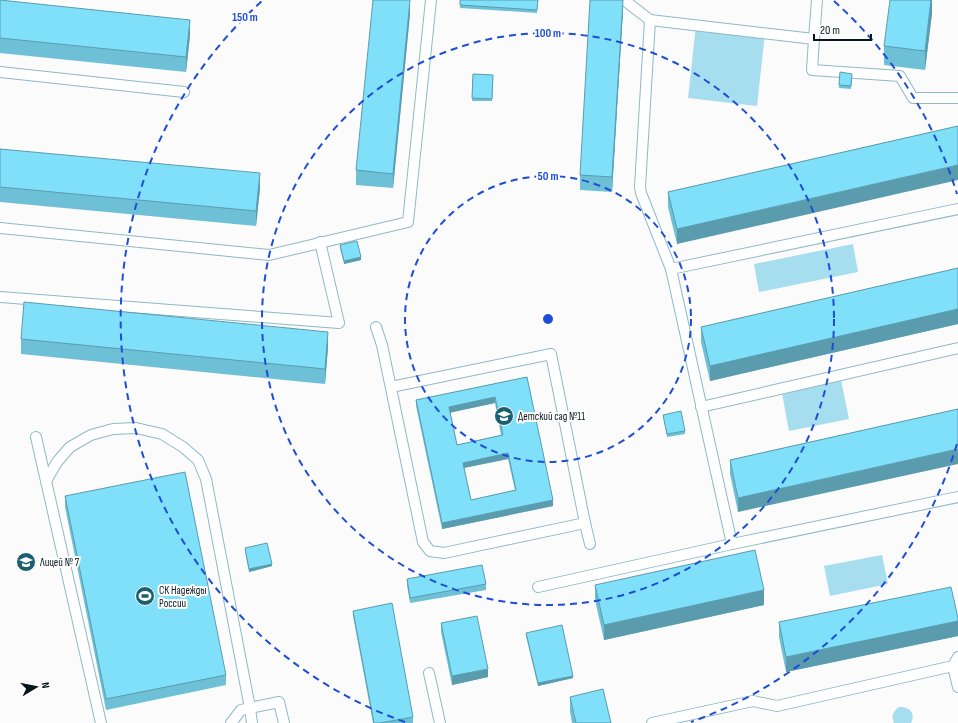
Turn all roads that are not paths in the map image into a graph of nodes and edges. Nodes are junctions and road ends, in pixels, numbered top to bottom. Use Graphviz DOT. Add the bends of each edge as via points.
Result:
graph roads {
  1 [pos="431,0"];
  2 [pos="624,0"];
  3 [pos="817,0"];
  4 [pos="650,20"];
  5 [pos="814,39"];
  6 [pos="0,72"];
  7 [pos="184,92"];
  8 [pos="958,98"];
  9 [pos="958,209"];
  10 [pos="0,228"];
  11 [pos="320,242"];
  12 [pos="671,269"];
  13 [pos="0,297"];
  14 [pos="376,328"];
  15 [pos="958,348"];
  16 [pos="390,387"];
  17 [pos="701,407"];
  18 [pos="36,437"];
  19 [pos="46,481"];
  20 [pos="958,498"];
  21 [pos="585,524"];
  22 [pos="590,544"];
  23 [pos="732,544"];
  24 [pos="538,586"];
  25 [pos="956,661"];
  26 [pos="429,673"];
  27 [pos="958,688"];
  28 [pos="250,708"];
  29 [pos="101,723"];
  30 [pos="231,723"];
  31 [pos="252,723"];
  32 [pos="284,723"];
  33 [pos="440,723"];
  34 [pos="652,723"];
  1 -- 11 [label="lane" via="408,222"];
  2 -- 4 [label="lane"];
  3 -- 5 [label="lane"];
  4 -- 5 [label="lane"];
  4 -- 12 [label="lane" via="640,187"];
  5 -- 8 [label="lane" via="812,70 900,76 913,98"];
  6 -- 7 [label="lane"];
  9 -- 12 [label="lane"];
  10 -- 11 [label="lane" via="269,255"];
  11 -- 13 [label="lane" via="339,324"];
  12 -- 17 [label="lane"];
  14 -- 16 [label="lane"];
  15 -- 17 [label="lane"];
  16 -- 21 [label="lane" via="423,542 430,551 444,553"];
  16 -- 21 [label="lane" via="551,354"];
  17 -- 23 [label="lane"];
  18 -- 19 [label="lane"];
  19 -- 28 [label="lane" via="70,447 91,435 113,429 136,428 162,434 184,447 198,460 206,479"];
  19 -- 29 [label="lane"];
  20 -- 23 [label="lane"];
  21 -- 22 [label="lane"];
  23 -- 24 [label="lane"];
  25 -- 27 [label="lane"];
  25 -- 34 [label="lane" via="777,706 753,701"];
  26 -- 33 [label="lane"];
  28 -- 30 [label="lane" via="241,710"];
  28 -- 31 [label="lane"];
  28 -- 32 [label="lane" via="279,702"];
}
